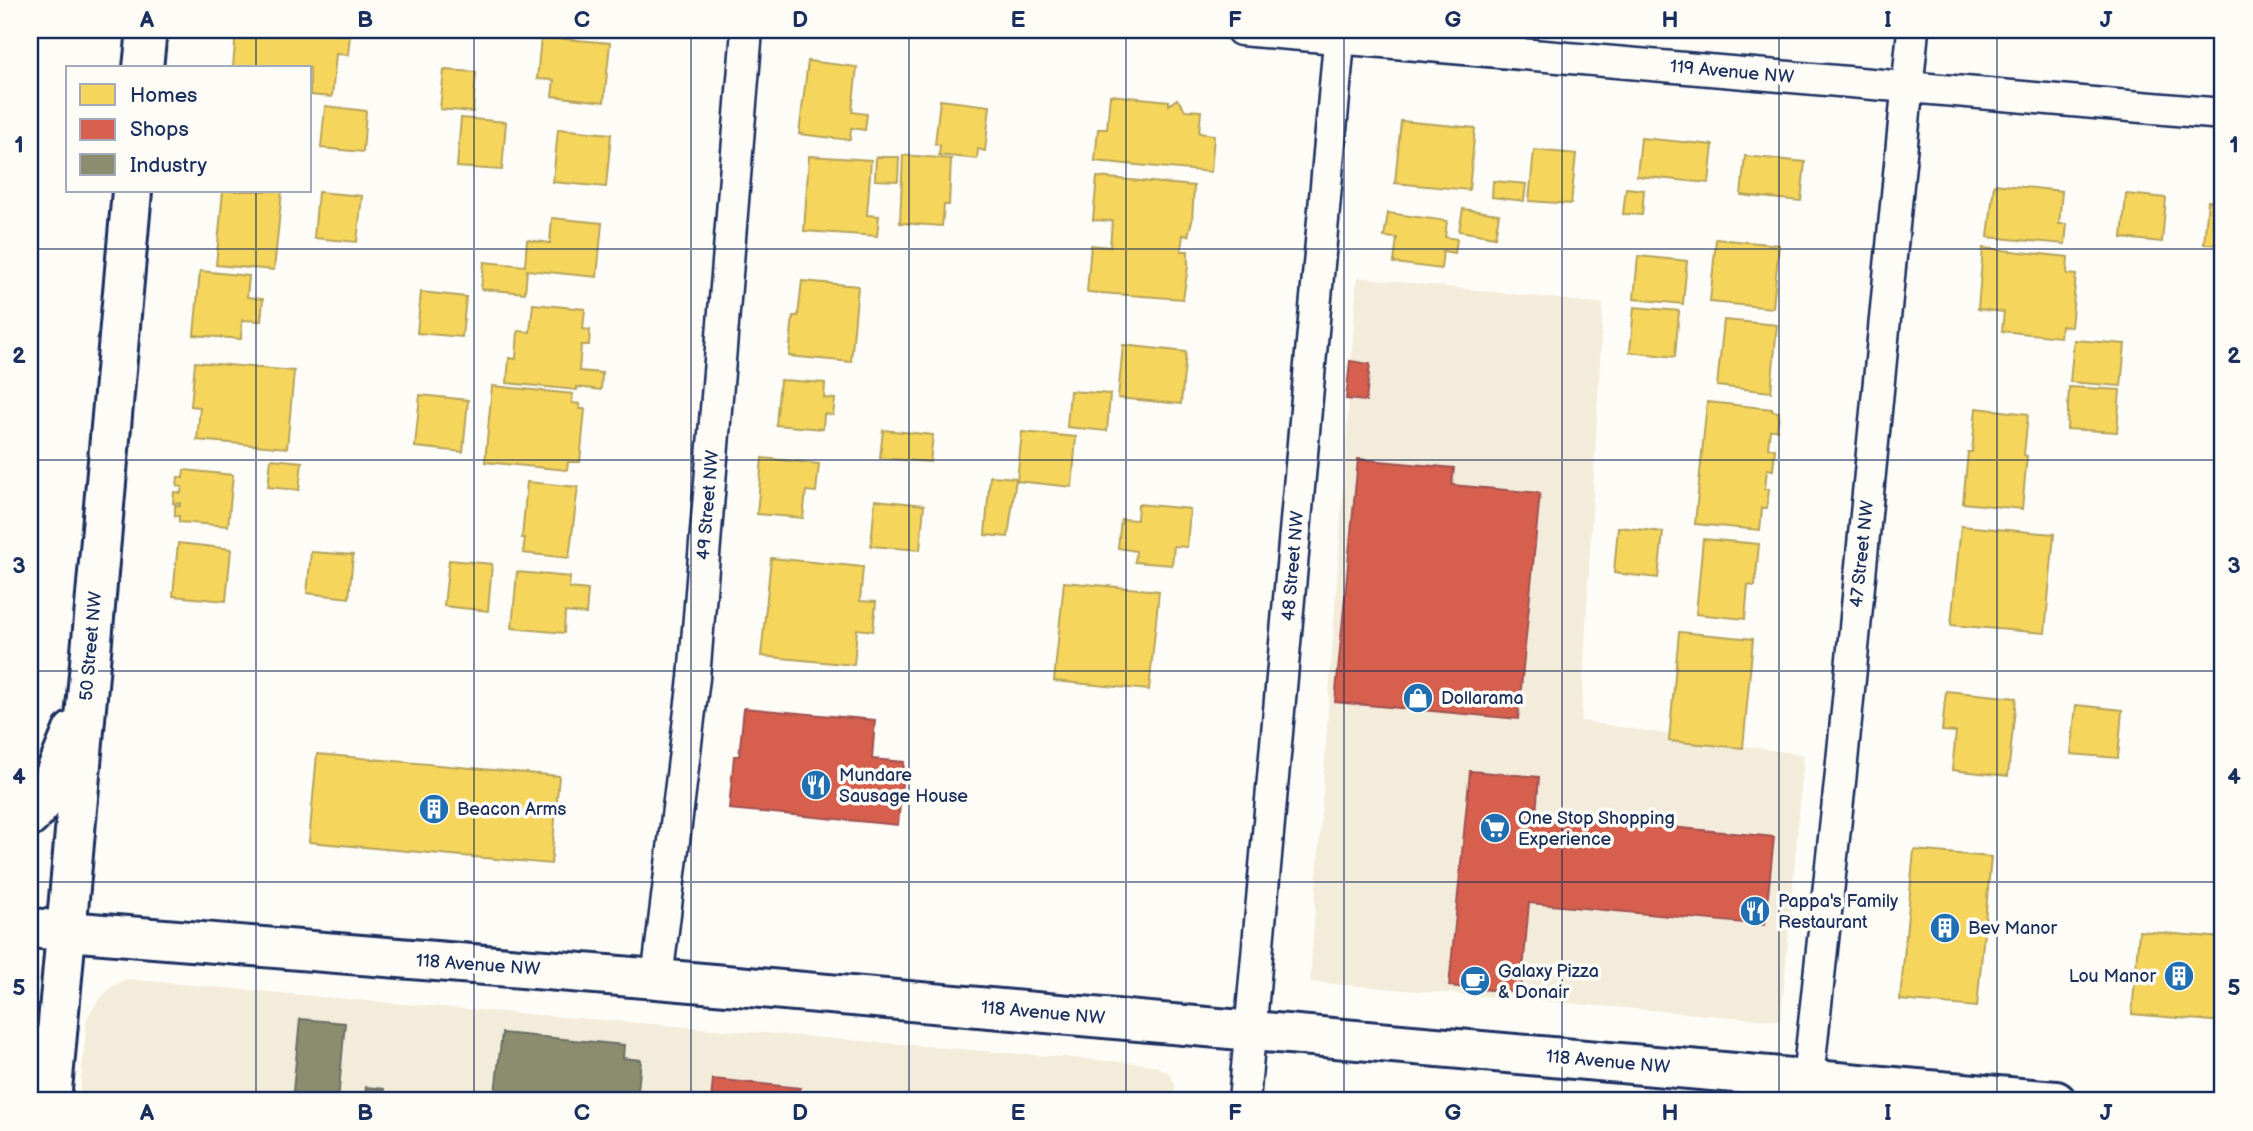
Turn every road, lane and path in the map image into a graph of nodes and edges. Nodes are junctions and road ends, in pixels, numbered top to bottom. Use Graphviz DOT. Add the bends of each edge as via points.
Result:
graph roads {
  1 [pos="147,30"];
  2 [pos="747,30"];
  3 [pos="1241,30"];
  4 [pos="1913,30"];
  5 [pos="1340,34"];
  6 [pos="143,66"];
  7 [pos="1907,87"];
  8 [pos="2223,114"];
  9 [pos="132,192"];
  10 [pos="86,701"];
  11 [pos="30,817"];
  12 [pos="30,928"];
  13 [pos="67,931"];
  14 [pos="657,979"];
  15 [pos="1251,1031"];
  16 [pos="1808,1079"];
  17 [pos="51,1101"];
  18 [pos="1244,1101"];
  19 [pos="2056,1101"];
  1 -- 6 [label="main road"];
  2 -- 14 [label="street, 49 Street NW" via="694,678"];
  3 -- 5 [label="street, 119 Avenue NW"];
  4 -- 7 [label="street, 47 Street NW"];
  5 -- 7 [label="street, 119 Avenue NW"];
  5 -- 15 [label="street, 48 Street NW"];
  7 -- 8 [label="street, 119 Avenue NW"];
  7 -- 16 [label="street, 47 Street NW"];
  9 -- 10 [label="main road, 50 Street NW"];
  10 -- 11 [label="main road" via="44,801"];
  10 -- 13 [label="main road, 50 Street NW"];
  12 -- 13 [label="main road, 118 Avenue NW"];
  13 -- 14 [label="main road, 118 Avenue NW"];
  13 -- 17 [label="main road, 50 Street NW"];
  14 -- 15 [label="main road, 118 Avenue NW"];
  15 -- 16 [label="main road, 118 Avenue NW"];
  15 -- 18 [label="street, 48 Street NW"];
  16 -- 19 [label="main road, 118 Avenue NW"];
}
